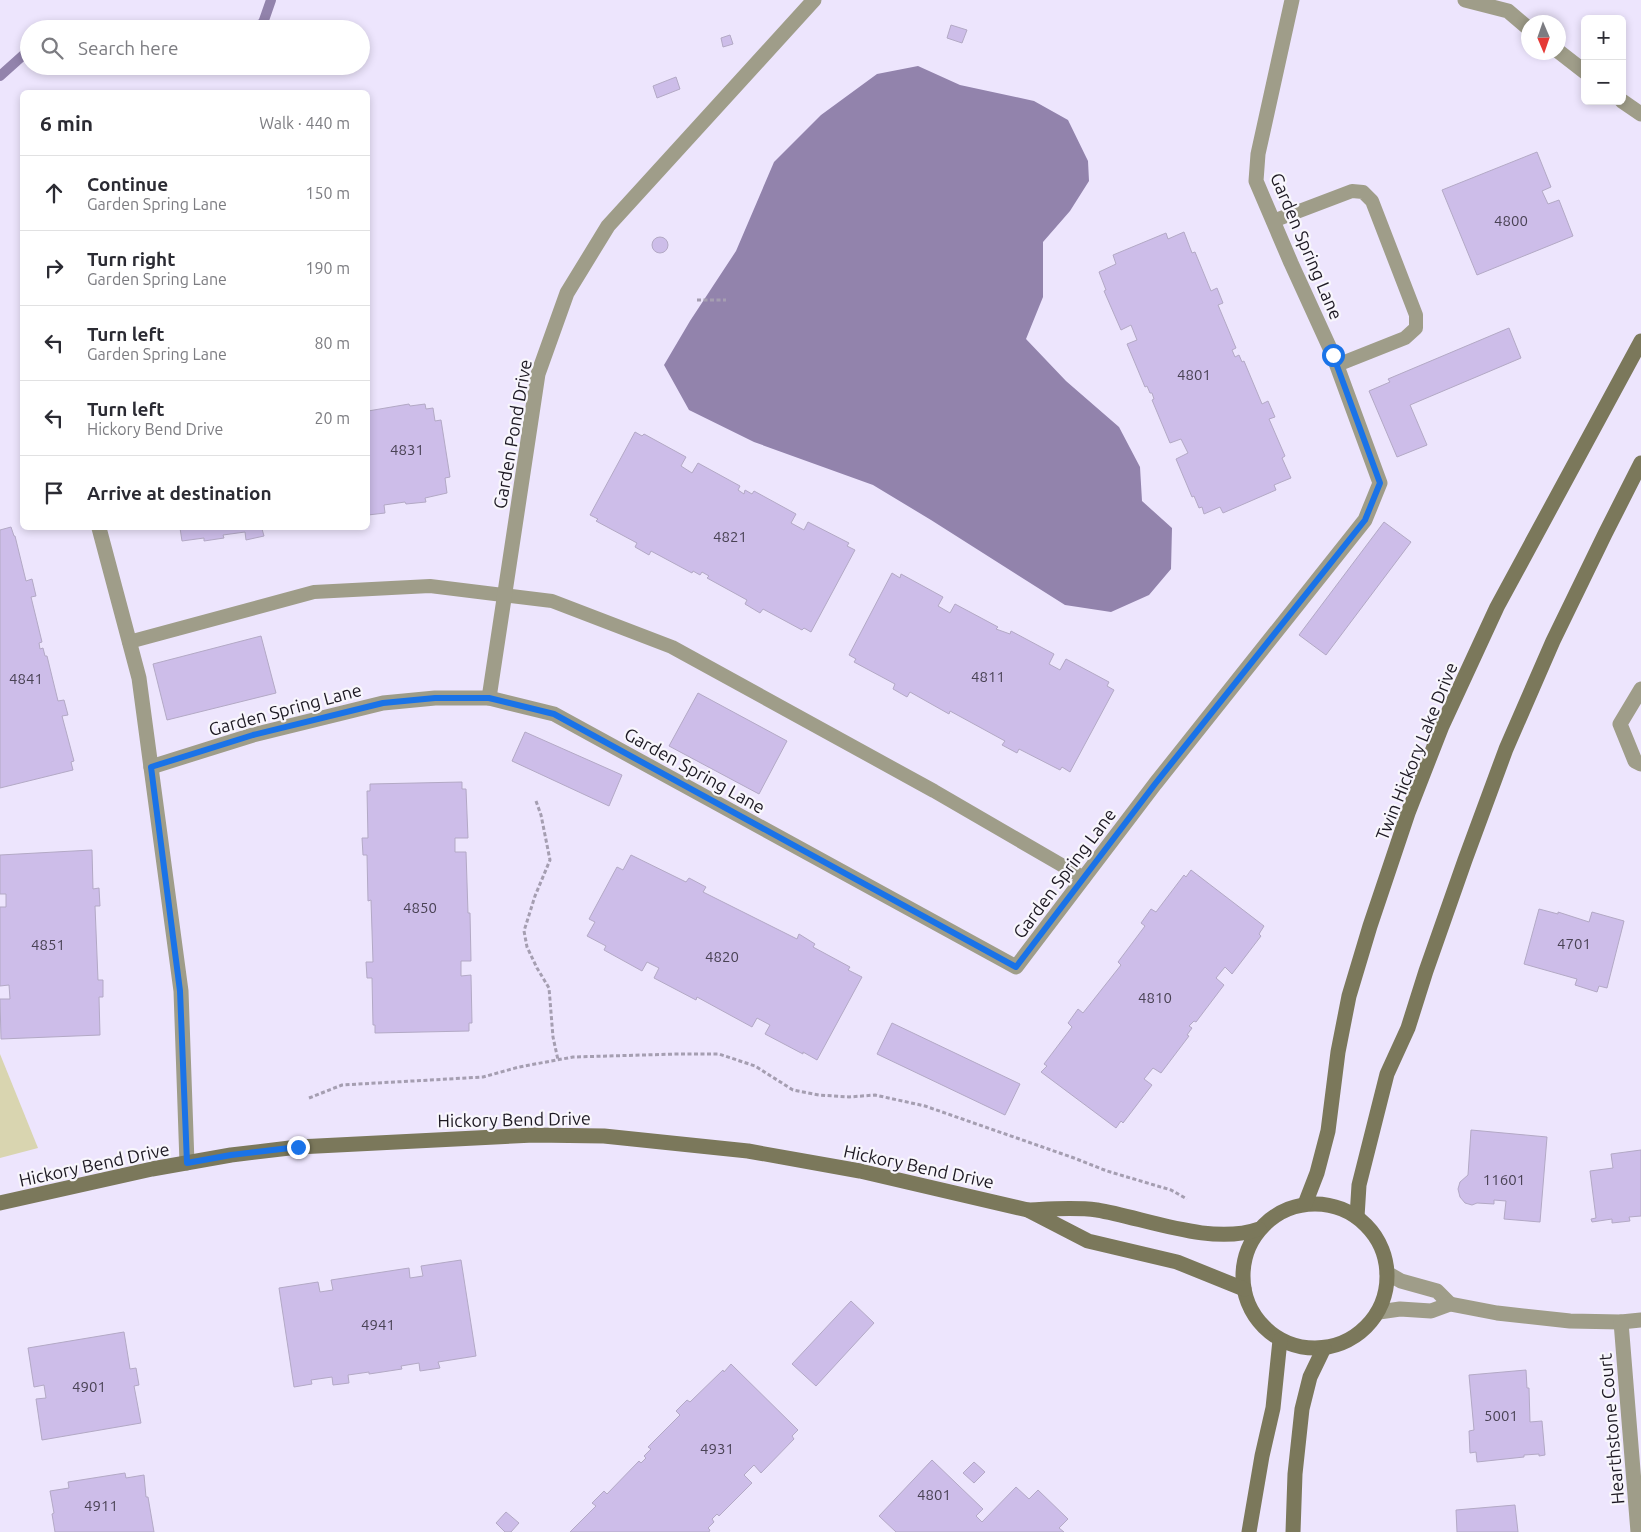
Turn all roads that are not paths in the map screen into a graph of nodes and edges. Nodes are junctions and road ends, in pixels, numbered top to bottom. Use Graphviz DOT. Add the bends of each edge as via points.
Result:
graph roads {
  1 [pos="814,0"];
  2 [pos="1292,0"];
  3 [pos="1465,0"];
  4 [pos="1521,22"];
  5 [pos="1566,57"];
  6 [pos="1581,69"];
  7 [pos="1626,104"];
  8 [pos="1641,114"];
  9 [pos="1273,221"];
  10 [pos="1641,341"];
  11 [pos="1337,365"];
  12 [pos="1641,463"];
  13 [pos="100,530"];
  14 [pos="504,596"];
  15 [pos="129,642"];
  16 [pos="1641,689"];
  17 [pos="489,698"];
  18 [pos="1641,764"];
  19 [pos="151,767"];
  20 [pos="1084,878"];
  21 [pos="187,1163"];
  22 [pos="0,1203"];
  23 [pos="1305,1204"];
  24 [pos="1028,1210"];
  25 [pos="1357,1217"];
  26 [pos="1258,1229"];
  27 [pos="1387,1273"];
  28 [pos="1244,1290"];
  29 [pos="1450,1304"];
  30 [pos="1379,1312"];
  31 [pos="1641,1320"];
  32 [pos="1621,1322"];
  33 [pos="1280,1340"];
  34 [pos="1324,1348"];
  35 [pos="1249,1532"];
  36 [pos="1293,1532"];
  37 [pos="1638,1532"];
  1 -- 14 [label="street, Garden Pond Drive" via="608,226 567,293 538,374"];
  2 -- 9 [label="street, Garden Spring Lane" via="1258,154 1256,181"];
  3 -- 4 [label="street" via="1508,11"];
  5 -- 6 [label="street"];
  7 -- 8 [label="street"];
  9 -- 11 [label="street, Garden Spring Lane"];
  9 -- 11 [label="lane" via="1352,191 1363,192 1372,201 1416,315 1416,328 1405,338"];
  10 -- 23 [label="street, Twin Hickory Lake Drive" via="1497,607 1442,726 1408,813 1349,996 1328,1131"];
  11 -- 20 [label="street, Garden Spring Lane" via="1380,483 1365,520"];
  12 -- 25 [label="street" via="1553,641 1502,758 1408,1028 1387,1074 1359,1185"];
  13 -- 15 [label="street"];
  14 -- 15 [label="lane" via="430,586 314,592"];
  14 -- 17 [label="street, Garden Pond Drive"];
  14 -- 20 [label="lane" via="552,602 672,647 934,791"];
  15 -- 19 [label="street" via="139,678"];
  16 -- 18 [label="street" via="1620,724 1635,760"];
  17 -- 19 [label="street, Garden Spring Lane" via="435,698 383,703 253,735"];
  17 -- 20 [label="street, Garden Spring Lane" via="554,714 1016,967"];
  19 -- 21 [label="street" via="180,991"];
  21 -- 22 [label="street, Hickory Bend Drive"];
  21 -- 24 [label="street, Hickory Bend Drive" via="298,1147 534,1135 604,1136 748,1151 869,1173"];
  23 -- 25 [label="street" via="1326,1204"];
  23 -- 26 [label="street" via="1273,1216"];
  24 -- 26 [label="street, Hickory Bend Drive" via="1096,1210 1180,1229 1230,1235"];
  24 -- 28 [label="street, Hickory Bend Drive" via="1088,1241 1177,1262"];
  25 -- 27 [label="street" via="1374,1233 1383,1250"];
  26 -- 28 [label="street" via="1248,1245 1243,1263"];
  27 -- 29 [label="street" via="1437,1291"];
  27 -- 30 [label="street"];
  28 -- 33 [label="street" via="1249,1308 1262,1326"];
  29 -- 30 [label="street" via="1431,1312 1400,1309"];
  29 -- 32 [label="street" via="1570,1321"];
  30 -- 34 [label="street" via="1365,1329 1345,1342"];
  31 -- 32 [label="street"];
  32 -- 37 [label="street, Hearthstone Court"];
  33 -- 34 [label="street" via="1301,1347"];
  33 -- 35 [label="street" via="1273,1408"];
  34 -- 36 [label="street" via="1310,1377 1302,1409"];
}
